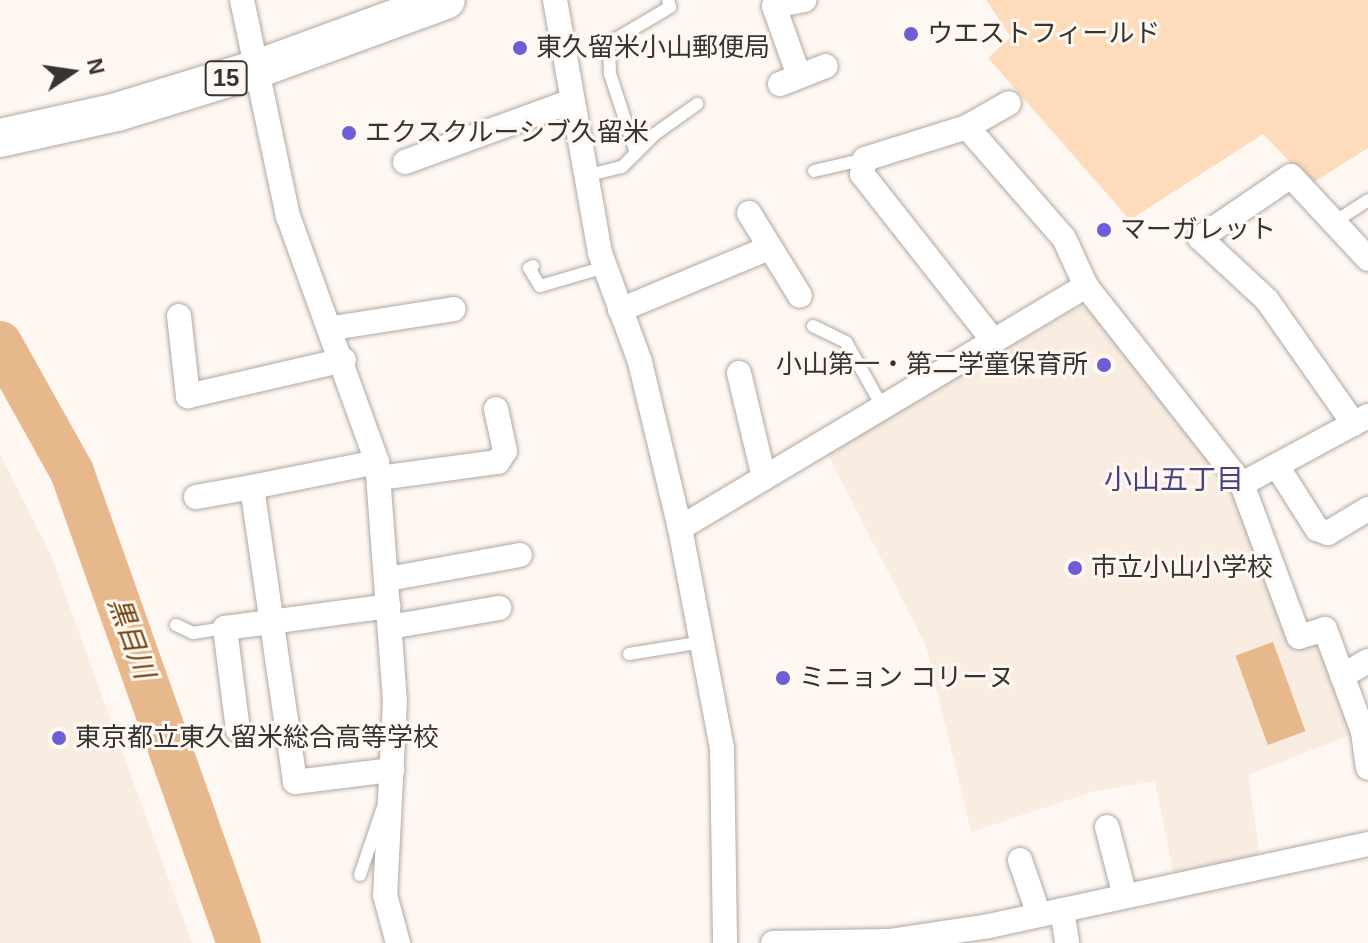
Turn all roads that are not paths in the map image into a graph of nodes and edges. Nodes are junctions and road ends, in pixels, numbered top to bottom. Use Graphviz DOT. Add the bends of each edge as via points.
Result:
graph roads {
  1 [pos="242,0"];
  2 [pos="446,0"];
  3 [pos="555,0"];
  4 [pos="668,0"];
  5 [pos="804,0"];
  6 [pos="826,66"];
  7 [pos="257,69"];
  8 [pos="572,101"];
  9 [pos="1009,103"];
  10 [pos="697,104"];
  11 [pos="967,127"];
  12 [pos="0,138"];
  13 [pos="636,153"];
  14 [pos="865,159"];
  15 [pos="405,162"];
  16 [pos="814,171"];
  17 [pos="585,176"];
  18 [pos="1368,200"];
  19 [pos="749,213"];
  20 [pos="1336,221"];
  21 [pos="769,248"];
  22 [pos="1368,259"];
  23 [pos="533,266"];
  24 [pos="605,267"];
  25 [pos="1086,286"];
  26 [pos="800,296"];
  27 [pos="454,309"];
  28 [pos="620,310"];
  29 [pos="179,316"];
  30 [pos="813,326"];
  31 [pos="333,328"];
  32 [pos="992,339"];
  33 [pos="344,360"];
  34 [pos="739,373"];
  35 [pos="882,406"];
  36 [pos="496,409"];
  37 [pos="1361,420"];
  38 [pos="1277,466"];
  39 [pos="378,470"];
  40 [pos="764,478"];
  41 [pos="1242,484"];
  42 [pos="252,487"];
  43 [pos="196,497"];
  44 [pos="1368,509"];
  45 [pos="680,528"];
  46 [pos="520,555"];
  47 [pos="388,579"];
  48 [pos="499,608"];
  49 [pos="390,616"];
  50 [pos="274,622"];
  51 [pos="176,625"];
  52 [pos="225,628"];
  53 [pos="702,642"];
  54 [pos="629,654"];
  55 [pos="1368,661"];
  56 [pos="1342,676"];
  57 [pos="238,730"];
  58 [pos="1368,768"];
  59 [pos="392,777"];
  60 [pos="1107,827"];
  61 [pos="1368,844"];
  62 [pos="1020,860"];
  63 [pos="360,875"];
  64 [pos="1125,896"];
  65 [pos="1050,912"];
  66 [pos="890,942"];
  67 [pos="398,943"];
  68 [pos="725,943"];
  69 [pos="773,943"];
  70 [pos="1067,943"];
  1 -- 7 [label="street"];
  2 -- 7 [label="main road, 15"];
  3 -- 8 [label="street"];
  4 -- 13 [label="lane" via="670,7 609,43 610,74"];
  5 -- 6 [label="street" via="774,6 789,80"];
  7 -- 12 [label="main road, 15" via="117,112"];
  7 -- 31 [label="street" via="288,216"];
  8 -- 15 [label="street"];
  8 -- 17 [label="street"];
  9 -- 11 [label="street"];
  10 -- 13 [label="lane"];
  11 -- 14 [label="street"];
  11 -- 25 [label="street" via="1064,238"];
  13 -- 17 [label="lane" via="622,167"];
  14 -- 16 [label="lane"];
  14 -- 32 [label="street" via="862,174"];
  17 -- 24 [label="street"];
  18 -- 20 [label="lane"];
  19 -- 21 [label="street"];
  20 -- 22 [label="street"];
  20 -- 37 [label="street" via="1291,176 1200,238 1267,300"];
  21 -- 26 [label="street"];
  21 -- 28 [label="street"];
  23 -- 24 [label="lane" via="529,268 540,286"];
  24 -- 28 [label="street"];
  25 -- 32 [label="street"];
  25 -- 41 [label="street"];
  27 -- 31 [label="street"];
  28 -- 45 [label="street" via="640,362"];
  29 -- 33 [label="street" via="188,396"];
  30 -- 35 [label="lane" via="846,342"];
  31 -- 33 [label="street"];
  32 -- 35 [label="street"];
  33 -- 39 [label="street"];
  34 -- 40 [label="street"];
  35 -- 40 [label="street"];
  36 -- 39 [label="street" via="505,451 498,462"];
  37 -- 38 [label="street"];
  38 -- 41 [label="street"];
  38 -- 44 [label="street" via="1317,529 1328,533"];
  39 -- 42 [label="street"];
  39 -- 47 [label="street"];
  40 -- 45 [label="street"];
  41 -- 56 [label="street" via="1299,637 1325,629"];
  42 -- 43 [label="street"];
  42 -- 50 [label="street"];
  45 -- 53 [label="street"];
  46 -- 47 [label="street"];
  47 -- 49 [label="street"];
  48 -- 49 [label="street"];
  49 -- 50 [label="street"];
  49 -- 59 [label="street"];
  50 -- 52 [label="street"];
  50 -- 59 [label="street" via="295,782"];
  51 -- 52 [label="lane" via="193,633"];
  52 -- 57 [label="street"];
  53 -- 54 [label="lane"];
  53 -- 68 [label="street" via="722,748"];
  55 -- 56 [label="street"];
  56 -- 58 [label="street" via="1363,732"];
  59 -- 63 [label="lane"];
  59 -- 67 [label="street" via="385,895"];
  60 -- 64 [label="street"];
  61 -- 64 [label="street"];
  62 -- 65 [label="street"];
  64 -- 65 [label="street"];
  65 -- 66 [label="street"];
  65 -- 70 [label="street"];
  66 -- 69 [label="street"];
}
